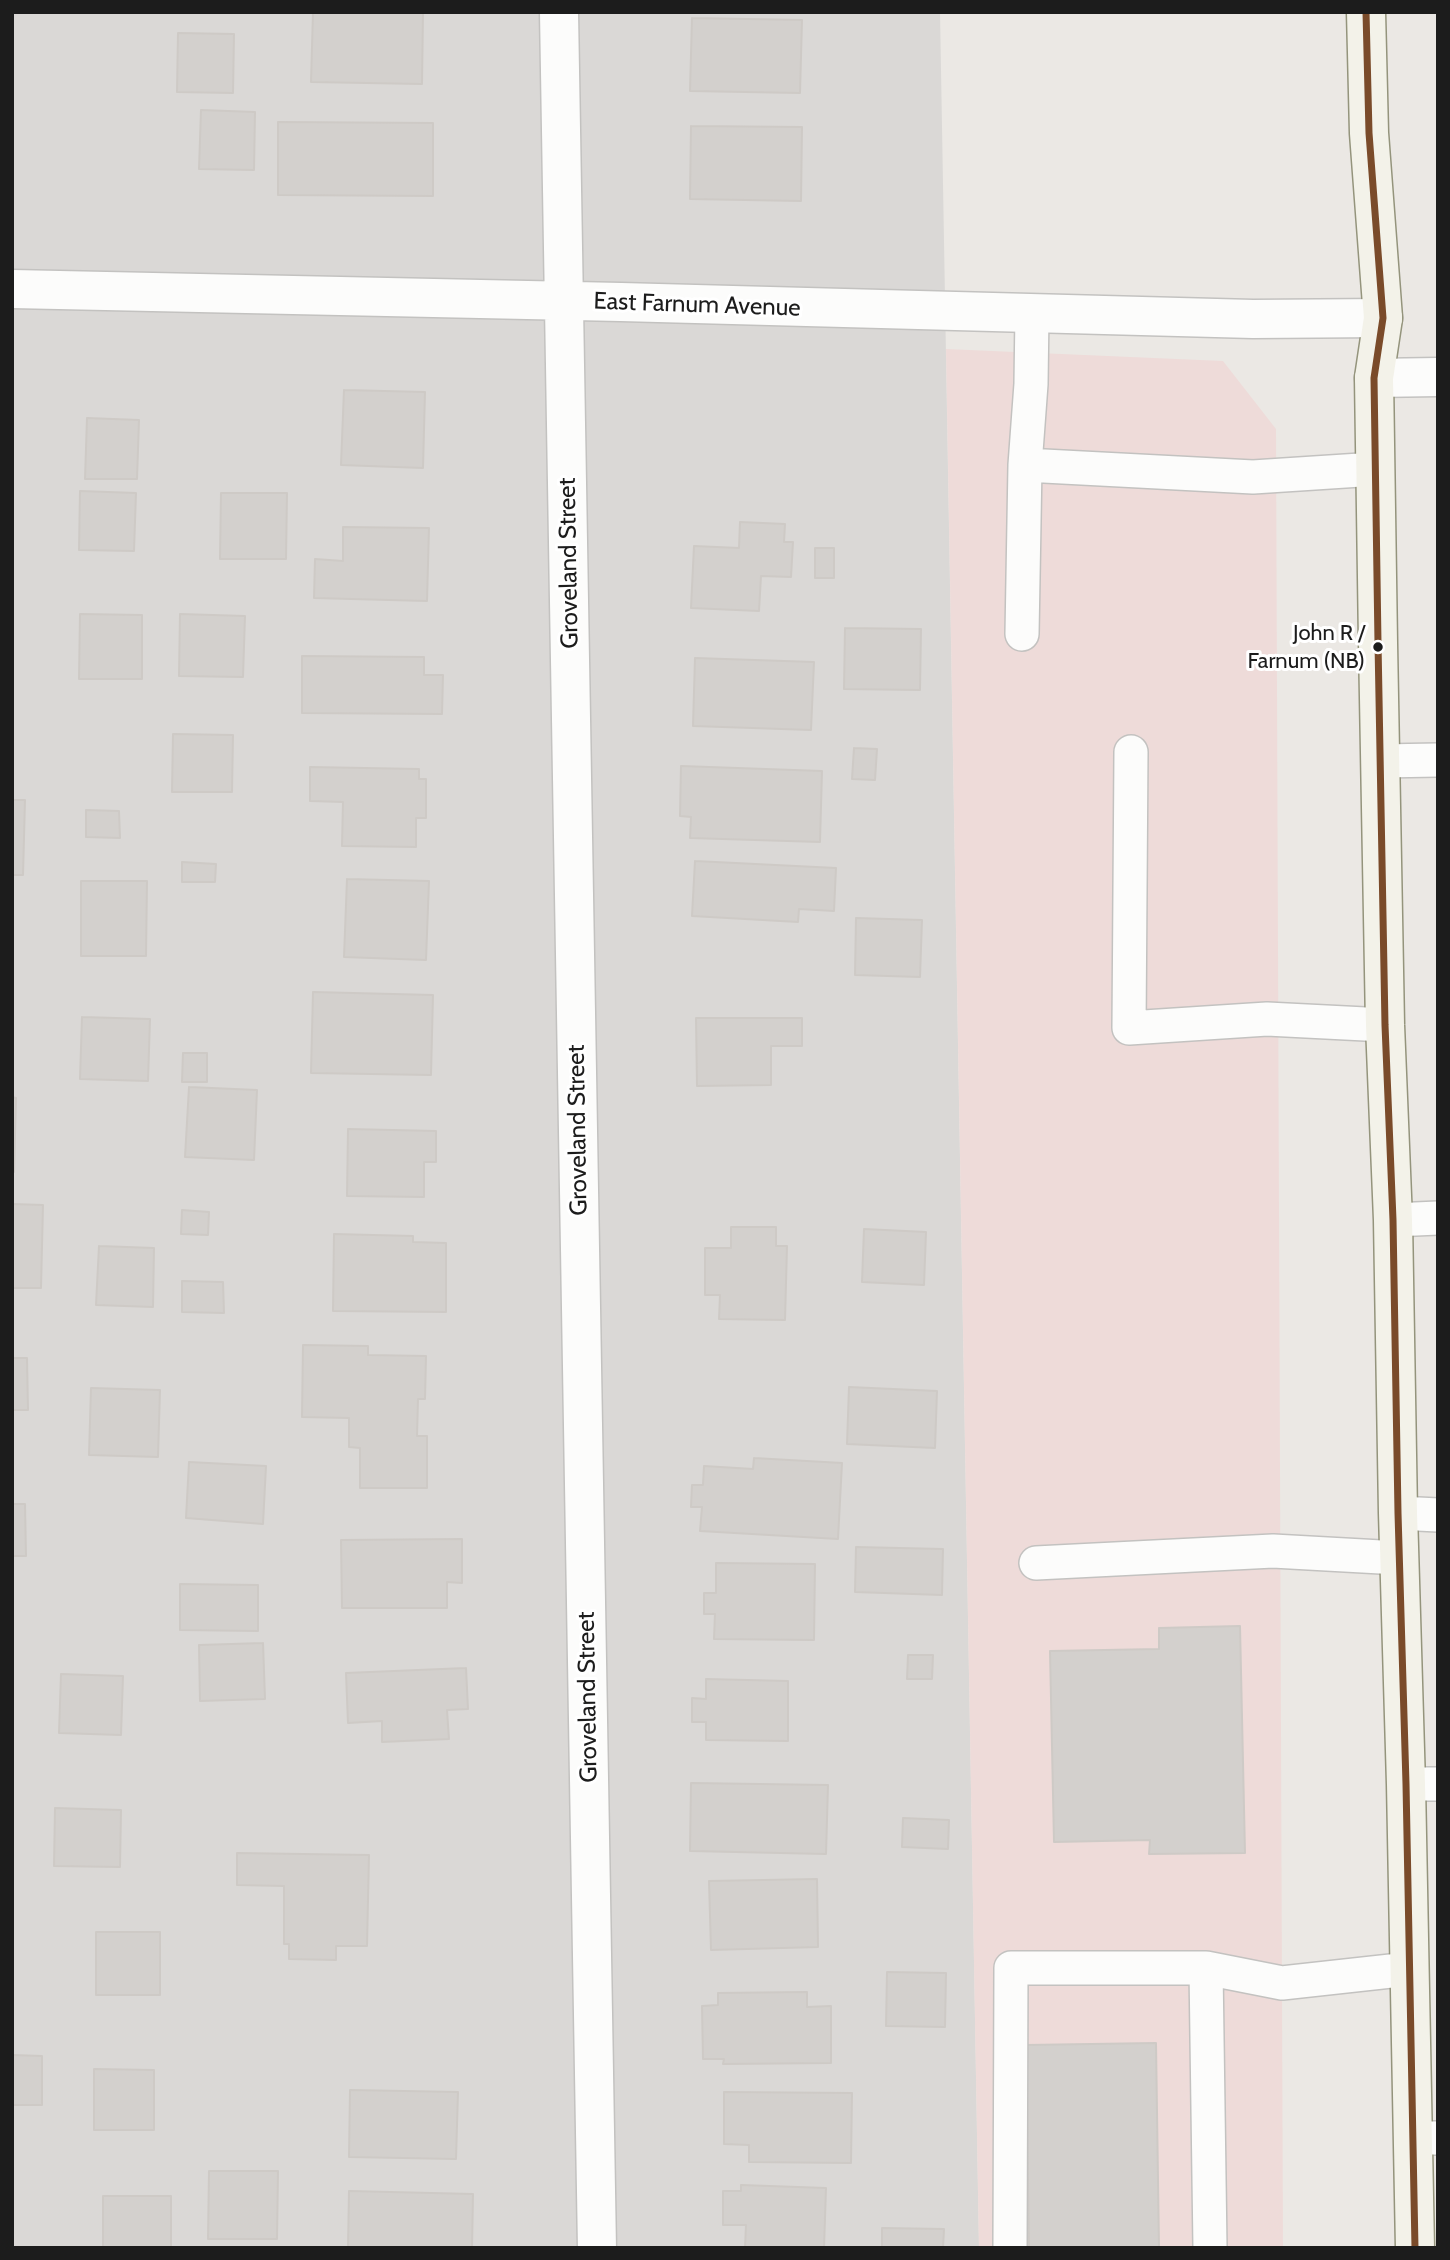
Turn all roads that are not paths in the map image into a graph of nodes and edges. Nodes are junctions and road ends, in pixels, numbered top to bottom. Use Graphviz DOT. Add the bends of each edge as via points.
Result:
graph roads {
  1 [pos="559,12"];
  2 [pos="1366,12"];
  3 [pos="12,289"];
  4 [pos="564,301"];
  5 [pos="1032,313"];
  6 [pos="1383,318"];
  7 [pos="1374,377"];
  8 [pos="1438,377"];
  9 [pos="1025,465"];
  10 [pos="1376,469"];
  11 [pos="1022,634"];
  12 [pos="1130,752"];
  13 [pos="1438,760"];
  14 [pos="1381,761"];
  15 [pos="1385,1025"];
  16 [pos="1438,1218"];
  17 [pos="1393,1220"];
  18 [pos="1398,1513"];
  19 [pos="1438,1515"];
  20 [pos="1399,1558"];
  21 [pos="1036,1563"];
  22 [pos="1422,1784"];
  23 [pos="1206,1968"];
  24 [pos="1409,1969"];
  25 [pos="1425,2138"];
  26 [pos="597,2248"];
  27 [pos="1010,2248"];
  28 [pos="1210,2248"];
  29 [pos="1415,2248"];
  1 -- 4 [label="street, Groveland Street"];
  2 -- 6 [label="main road" via="1369,134"];
  3 -- 4 [label="street, East Farnum Avenue"];
  4 -- 5 [label="street, East Farnum Avenue"];
  4 -- 26 [label="street, Groveland Street"];
  5 -- 6 [label="street, East Farnum Avenue"];
  5 -- 9 [label="lane"];
  6 -- 7 [label="main road"];
  7 -- 8 [label="street"];
  7 -- 10 [label="main road"];
  9 -- 10 [label="lane" via="1253,477"];
  9 -- 11 [label="lane"];
  10 -- 14 [label="main road"];
  12 -- 15 [label="lane" via="1129,1028 1267,1019"];
  13 -- 14 [label="lane"];
  14 -- 15 [label="main road"];
  15 -- 17 [label="main road"];
  16 -- 17 [label="lane"];
  17 -- 18 [label="main road"];
  18 -- 19 [label="lane"];
  18 -- 20 [label="main road"];
  20 -- 21 [label="lane" via="1273,1551"];
  20 -- 22 [label="main road"];
  22 -- 24 [label="main road"];
  23 -- 24 [label="lane" via="1282,1983"];
  23 -- 27 [label="lane" via="1011,1968"];
  23 -- 28 [label="lane"];
  24 -- 25 [label="main road"];
  25 -- 29 [label="main road"];
}
